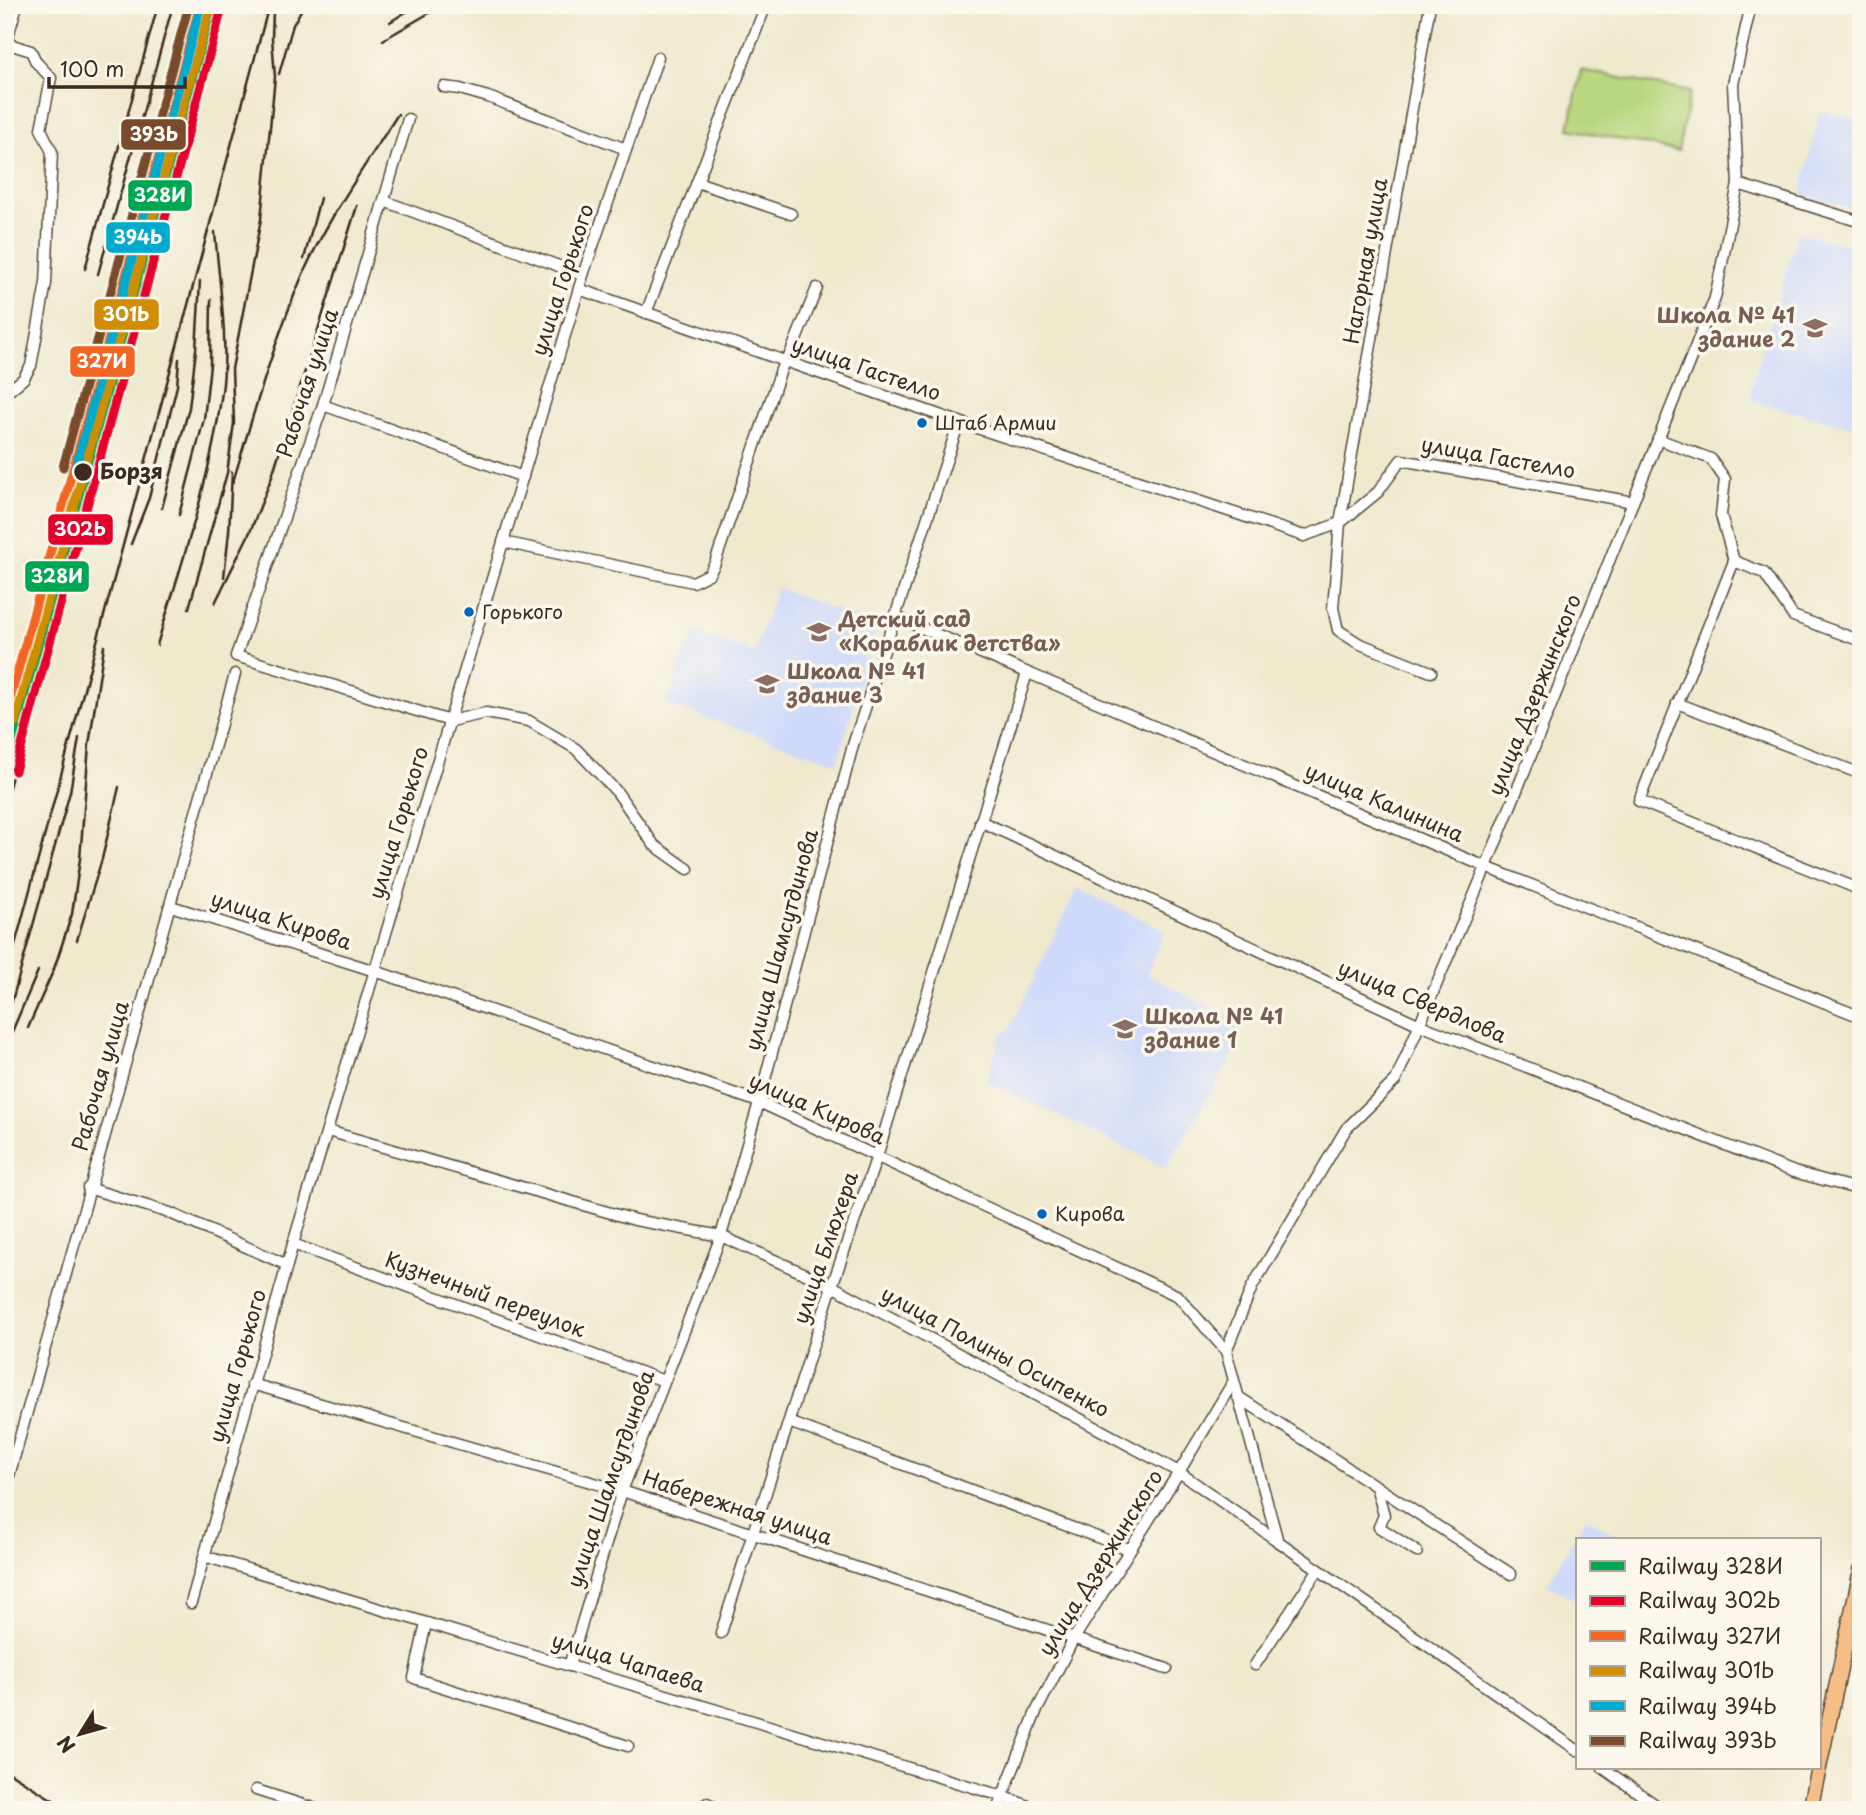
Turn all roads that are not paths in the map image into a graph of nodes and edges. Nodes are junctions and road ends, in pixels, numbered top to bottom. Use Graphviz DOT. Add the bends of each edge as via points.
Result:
graph roads {
  1 [pos="17,5"];
  2 [pos="766,5"];
  3 [pos="1430,5"];
  4 [pos="1751,5"];
  5 [pos="6,43"];
  6 [pos="658,57"];
  7 [pos="444,87"];
  8 [pos="408,120"];
  9 [pos="626,149"];
  10 [pos="697,182"];
  11 [pos="1738,184"];
  12 [pos="384,201"];
  13 [pos="791,214"];
  14 [pos="1861,222"];
  15 [pos="583,275"];
  16 [pos="817,288"];
  17 [pos="579,289"];
  18 [pos="646,313"];
  19 [pos="785,361"];
  20 [pos="8,388"];
  21 [pos="323,405"];
  22 [pos="959,422"];
  23 [pos="1658,439"];
  24 [pos="523,477"];
  25 [pos="1633,502"];
  26 [pos="1340,523"];
  27 [pos="503,542"];
  28 [pos="1734,561"];
  29 [pos="896,617"];
  30 [pos="1861,641"];
  31 [pos="1431,672"];
  32 [pos="1027,673"];
  33 [pos="235,674"];
  34 [pos="1677,703"];
  35 [pos="450,721"];
  36 [pos="1861,774"];
  37 [pos="980,821"];
  38 [pos="1486,867"];
  39 [pos="688,869"];
  40 [pos="1861,890"];
  41 [pos="171,906"];
  42 [pos="375,971"];
  43 [pos="1861,1017"];
  44 [pos="1420,1025"];
  45 [pos="760,1102"];
  46 [pos="328,1131"];
  47 [pos="877,1156"];
  48 [pos="88,1188"];
  49 [pos="1861,1190"];
  50 [pos="721,1236"];
  51 [pos="293,1244"];
  52 [pos="287,1265"];
  53 [pos="832,1286"];
  54 [pos="1226,1351"];
  55 [pos="664,1381"];
  56 [pos="1233,1382"];
  57 [pos="252,1384"];
  58 [pos="1237,1396"];
  59 [pos="789,1422"];
  60 [pos="1179,1472"];
  61 [pos="1376,1486"];
  62 [pos="5,1490"];
  63 [pos="622,1491"];
  64 [pos="753,1533"];
  65 [pos="1278,1542"];
  66 [pos="1129,1549"];
  67 [pos="1417,1552"];
  68 [pos="204,1556"];
  69 [pos="1318,1570"];
  70 [pos="1861,1570"];
  71 [pos="1511,1574"];
  72 [pos="191,1604"];
  73 [pos="426,1623"];
  74 [pos="1854,1632"];
  75 [pos="721,1633"];
  76 [pos="1073,1640"];
  77 [pos="1255,1665"];
  78 [pos="569,1666"];
  79 [pos="1167,1669"];
  80 [pos="628,1746"];
  81 [pos="1576,1749"];
  82 [pos="1606,1770"];
  83 [pos="1820,1770"];
  84 [pos="1820,1770"];
  85 [pos="256,1790"];
  86 [pos="1002,1796"];
  87 [pos="707,1803"];
  88 [pos="318,1810"];
  89 [pos="720,1810"];
  90 [pos="997,1810"];
  91 [pos="1039,1810"];
  92 [pos="1663,1810"];
  93 [pos="1810,1810"];
  1 -- 5 [label="street"];
  2 -- 10 [label="street"];
  3 -- 26 [label="street, Нагорная улица"];
  4 -- 11 [label="street, улица Дзержинского" via="1733,84"];
  5 -- 20 [label="street" via="30,51 51,78 41,130 52,152 46,283 31,366 23,379"];
  6 -- 9 [label="street, улица Горького"];
  7 -- 9 [label="street" via="488,97"];
  8 -- 12 [label="street, Рабочая улица"];
  9 -- 15 [label="street, улица Горького"];
  10 -- 13 [label="street"];
  10 -- 18 [label="street"];
  11 -- 14 [label="street"];
  11 -- 23 [label="street, улица Дзержинского" via="1715,298"];
  12 -- 15 [label="street"];
  12 -- 21 [label="street, Рабочая улица"];
  15 -- 17 [label="street, улица Горького"];
  16 -- 19 [label="street"];
  17 -- 18 [label="street, улица Гастелло"];
  17 -- 24 [label="street, улица Горького"];
  18 -- 19 [label="street, улица Гастелло"];
  19 -- 22 [label="street, улица Гастелло"];
  19 -- 27 [label="street" via="709,574 693,582"];
  21 -- 24 [label="street"];
  21 -- 35 [label="street, Рабочая улица" via="236,656"];
  22 -- 26 [label="street, улица Гастелло" via="1304,536"];
  22 -- 29 [label="street, улица Шамсутдинова"];
  23 -- 25 [label="street, улица Дзержинского"];
  23 -- 28 [label="street" via="1711,459 1725,479 1721,515"];
  24 -- 27 [label="street, улица Горького"];
  25 -- 26 [label="street, улица Гастелло" via="1401,460 1378,492"];
  25 -- 38 [label="street, улица Дзержинского"];
  26 -- 31 [label="street" via="1333,608 1338,630 1357,643"];
  27 -- 35 [label="street, улица Горького"];
  28 -- 30 [label="street" via="1764,573 1793,616"];
  28 -- 34 [label="street"];
  29 -- 32 [label="street, улица Калинина"];
  29 -- 45 [label="street, улица Шамсутдинова" via="853,745"];
  32 -- 37 [label="street, улица Блюхера"];
  32 -- 38 [label="street, улица Калинина"];
  33 -- 41 [label="street, Рабочая улица"];
  34 -- 36 [label="street"];
  34 -- 40 [label="street" via="1639,801"];
  35 -- 39 [label="street" via="486,713 529,720 576,749 617,792 654,845"];
  35 -- 42 [label="street, улица Горького"];
  37 -- 44 [label="street, улица Свердлова"];
  37 -- 47 [label="street, улица Блюхера"];
  38 -- 43 [label="street, улица Калинина"];
  38 -- 44 [label="street, улица Дзержинского"];
  41 -- 42 [label="street, улица Кирова"];
  41 -- 48 [label="street, Рабочая улица"];
  42 -- 45 [label="street, улица Кирова"];
  42 -- 46 [label="street, улица Горького"];
  44 -- 49 [label="street, улица Свердлова" via="1794,1172"];
  44 -- 54 [label="street, улица Дзержинского" via="1396,1080 1346,1129 1252,1287"];
  45 -- 47 [label="street, улица Кирова"];
  45 -- 50 [label="street, улица Шамсутдинова"];
  46 -- 50 [label="street, улица Полины Осипенко" via="635,1220"];
  46 -- 51 [label="street, улица Горького"];
  47 -- 53 [label="street, улица Блюхера"];
  47 -- 54 [label="street, улица Кирова" via="1178,1296"];
  48 -- 52 [label="street" via="170,1213"];
  48 -- 62 [label="street, Рабочая улица"];
  50 -- 53 [label="street, улица Полины Осипенко"];
  50 -- 55 [label="street, улица Шамсутдинова"];
  51 -- 52 [label="street, улица Горького"];
  51 -- 55 [label="street, Кузнечный переулок"];
  52 -- 57 [label="street, улица Горького"];
  53 -- 59 [label="street, улица Блюхера"];
  53 -- 60 [label="street, улица Полины Осипенко"];
  54 -- 56 [label="street, улица Кирова"];
  55 -- 63 [label="street, улица Шамсутдинова"];
  56 -- 58 [label="street, улица Кирова"];
  56 -- 60 [label="street, улица Дзержинского"];
  57 -- 63 [label="street, Набережная улица"];
  57 -- 68 [label="street, улица Горького"];
  58 -- 61 [label="street"];
  58 -- 65 [label="street, улица Кирова"];
  59 -- 64 [label="street, улица Блюхера"];
  59 -- 66 [label="street"];
  60 -- 65 [label="street, улица Полины Осипенко"];
  60 -- 66 [label="street, улица Дзержинского"];
  61 -- 67 [label="street" via="1384,1514 1379,1527"];
  61 -- 71 [label="street"];
  63 -- 64 [label="street, Набережная улица"];
  63 -- 78 [label="street, улица Шамсутдинова"];
  64 -- 75 [label="street, улица Блюхера"];
  64 -- 76 [label="street, Набережная улица"];
  65 -- 69 [label="street, улица Полины Осипенко"];
  66 -- 76 [label="street, улица Дзержинского"];
  68 -- 72 [label="street, улица Горького"];
  68 -- 73 [label="street, улица Чапаева"];
  69 -- 77 [label="street"];
  69 -- 81 [label="street, улица Полины Осипенко"];
  70 -- 74 [label="main road"];
  73 -- 78 [label="street, улица Чапаева"];
  73 -- 80 [label="street" via="414,1678"];
  74 -- 83 [label="main road"];
  76 -- 79 [label="street, Набережная улица"];
  76 -- 86 [label="street, улица Дзержинского"];
  78 -- 86 [label="street, улица Чапаева"];
  82 -- 92 [label="street"];
  84 -- 93 [label="main road"];
  85 -- 88 [label="street"];
  86 -- 90 [label="street, улица Дзержинского"];
  86 -- 91 [label="street, улица Чапаева"];
  87 -- 89 [label="street"];
}
